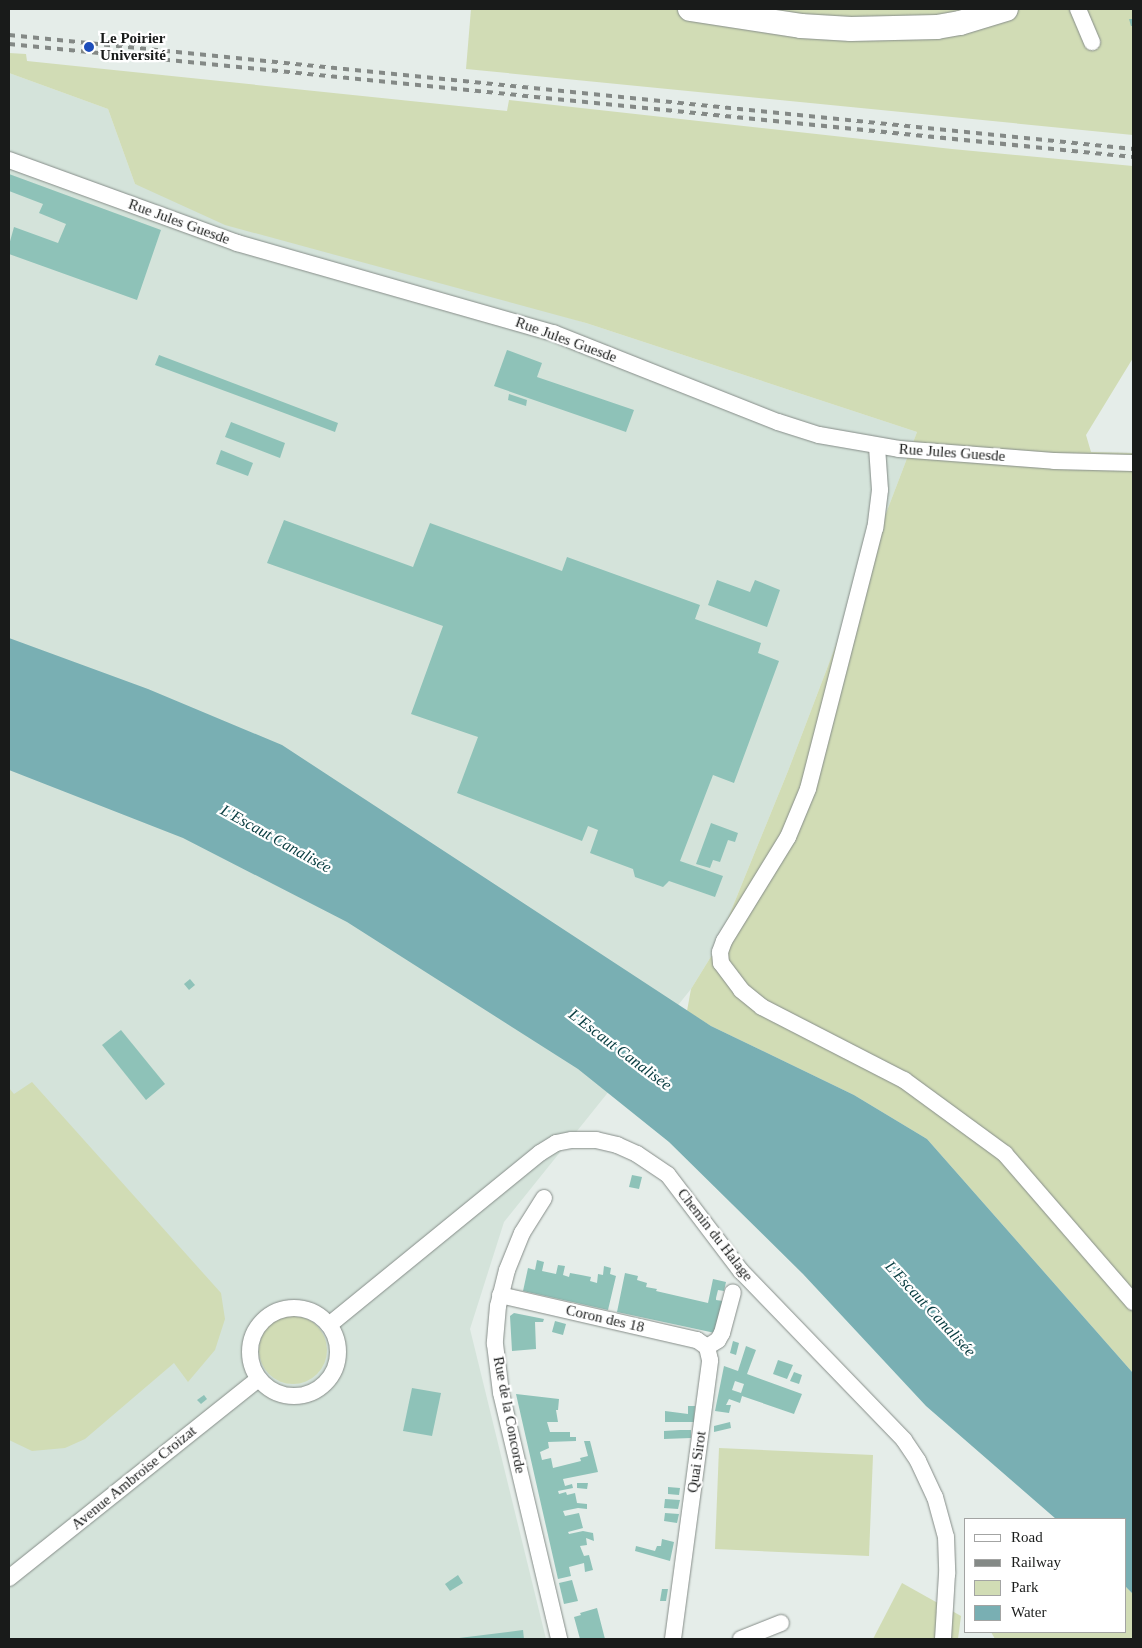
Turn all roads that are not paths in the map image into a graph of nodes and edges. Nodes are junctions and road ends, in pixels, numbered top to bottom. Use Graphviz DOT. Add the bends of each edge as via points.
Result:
graph roads {
  1 [pos="690,9"];
  2 [pos="961,9"];
  3 [pos="1006,9"];
  4 [pos="1078,9"];
  5 [pos="893,28"];
  6 [pos="1092,42"];
  7 [pos="9,160"];
  8 [pos="876,447"];
  9 [pos="1133,463"];
  10 [pos="544,1198"];
  11 [pos="733,1292"];
  12 [pos="500,1295"];
  13 [pos="1133,1302"];
  14 [pos="329,1325"];
  15 [pos="707,1347"];
  16 [pos="258,1379"];
  17 [pos="9,1578"];
  18 [pos="781,1623"];
  19 [pos="559,1639"];
  20 [pos="673,1639"];
  21 [pos="741,1639"];
  22 [pos="943,1639"];
  1 -- 5 [label="street" via="801,26"];
  2 -- 5 [label="street"];
  3 -- 5 [label="street" via="943,26"];
  4 -- 6 [label="street"];
  7 -- 8 [label="street, Rue Jules Guesde" via="237,243 553,333 792,427"];
  8 -- 9 [label="street, Rue Jules Guesde" via="1054,461"];
  8 -- 13 [label="street" via="880,490 874,528 808,788 788,837 724,941 720,952 721,964 741,990 762,1007 904,1080 1006,1154"];
  10 -- 12 [label="street, Rue de la Concorde" via="518,1242"];
  11 -- 15 [label="street" via="722,1333"];
  12 -- 15 [label="street, Coron des 18" via="697,1340"];
  12 -- 19 [label="street, Rue de la Concorde" via="495,1344 499,1382"];
  14 -- 16 [label="street" via="337,1342 338,1354 333,1372 321,1386 305,1394 288,1396 272,1390"];
  14 -- 16 [label="street" via="314,1313 296,1308 284,1308 267,1317 255,1331 250,1349 250,1362"];
  14 -- 22 [label="street, Chemin du Halage" via="556,1143 596,1140 637,1154 668,1175 742,1271 904,1440 918,1461 935,1497 946,1537"];
  15 -- 20 [label="street, Quai Sirot" via="710,1360"];
  16 -- 17 [label="street, Avenue Ambroise Croizat"];
  18 -- 21 [label="street"];
}
